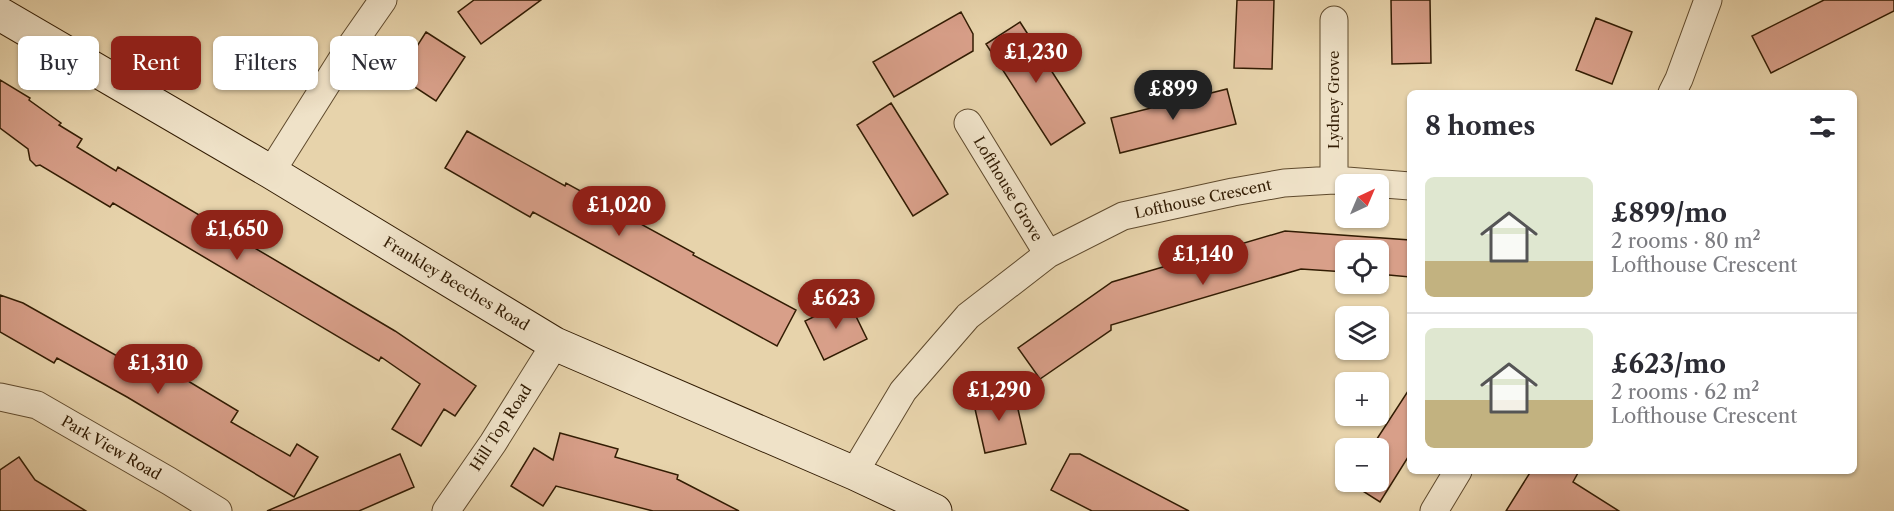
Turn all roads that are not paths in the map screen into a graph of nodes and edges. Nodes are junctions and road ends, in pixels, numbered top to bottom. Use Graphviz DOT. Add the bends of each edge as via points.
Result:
graph roads {
  1 [pos="383,0"];
  2 [pos="1708,0"];
  3 [pos="0,14"];
  4 [pos="1335,20"];
  5 [pos="1674,90"];
  6 [pos="968,123"];
  7 [pos="270,172"];
  8 [pos="1334,180"];
  9 [pos="1407,186"];
  10 [pos="1048,254"];
  11 [pos="555,344"];
  12 [pos="0,397"];
  13 [pos="854,472"];
  14 [pos="1456,474"];
  15 [pos="218,511"];
  16 [pos="446,511"];
  17 [pos="935,511"];
  18 [pos="1434,511"];
  1 -- 7 [label="street"];
  2 -- 5 [label="street"];
  3 -- 7 [label="street, Frankley Beeches Road"];
  4 -- 8 [label="street, Lydney Grove"];
  6 -- 10 [label="street, Lofthouse Grove"];
  7 -- 11 [label="street, Frankley Beeches Road"];
  8 -- 9 [label="street, Lofthouse Crescent"];
  8 -- 10 [label="street, Lofthouse Crescent" via="1284,183 1123,216"];
  10 -- 13 [label="street, Lofthouse Crescent" via="968,316 903,391"];
  11 -- 13 [label="street, Frankley Beeches Road"];
  11 -- 16 [label="street, Hill Top Road"];
  12 -- 15 [label="street, Park View Road" via="38,405"];
  13 -- 17 [label="street, Frankley Beeches Road"];
  14 -- 18 [label="street"];
}
